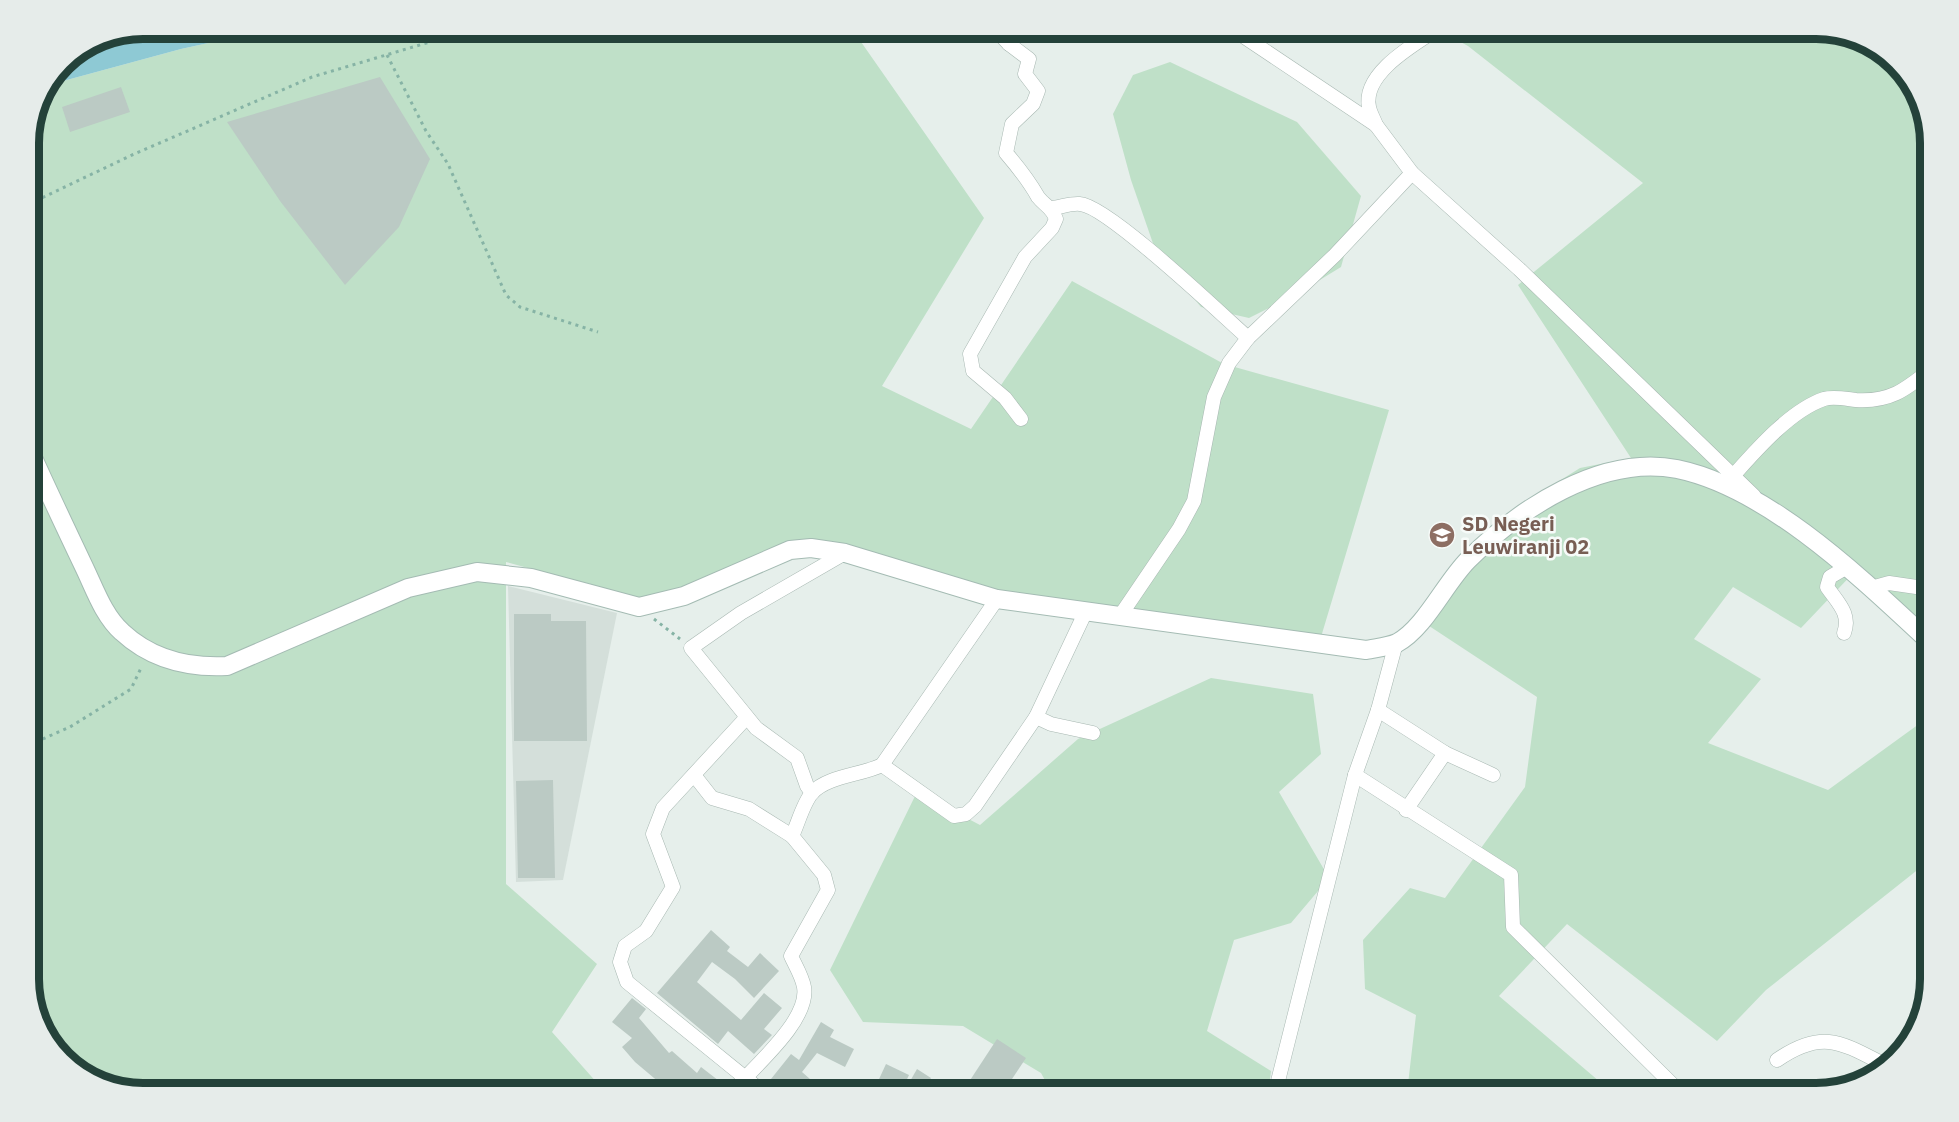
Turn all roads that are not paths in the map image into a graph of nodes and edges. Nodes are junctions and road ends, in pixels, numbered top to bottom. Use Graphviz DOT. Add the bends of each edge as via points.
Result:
graph roads {
  1 [pos="1004,39"];
  2 [pos="1013,39"];
  3 [pos="1247,39"];
  4 [pos="1422,39"];
  5 [pos="1009,44"];
  6 [pos="1376,125"];
  7 [pos="1412,173"];
  8 [pos="1052,208"];
  9 [pos="1248,338"];
  10 [pos="1920,378"];
  11 [pos="1021,419"];
  12 [pos="39,470"];
  13 [pos="1733,476"];
  14 [pos="1764,506"];
  15 [pos="845,553"];
  16 [pos="1847,567"];
  17 [pos="1871,588"];
  18 [pos="1920,588"];
  19 [pos="997,599"];
  20 [pos="1085,613"];
  21 [pos="1120,616"];
  22 [pos="1844,633"];
  23 [pos="1920,633"];
  24 [pos="1396,643"];
  25 [pos="1378,710"];
  26 [pos="1036,717"];
  27 [pos="746,718"];
  28 [pos="1093,733"];
  29 [pos="1445,753"];
  30 [pos="882,765"];
  31 [pos="693,775"];
  32 [pos="1493,775"];
  33 [pos="1355,776"];
  34 [pos="812,793"];
  35 [pos="1406,810"];
  36 [pos="792,836"];
  37 [pos="1881,1059"];
  38 [pos="1777,1060"];
  39 [pos="745,1077"];
  40 [pos="740,1083"];
  41 [pos="752,1083"];
  42 [pos="1278,1083"];
  43 [pos="1670,1083"];
  1 -- 5 [label="street"];
  2 -- 5 [label="street"];
  3 -- 6 [label="street"];
  4 -- 6 [label="street" via="1395,57 1371,85 1368,106"];
  5 -- 8 [label="street" via="1029,59 1025,74 1038,91 1033,104 1012,124 1006,153 1040,200"];
  6 -- 7 [label="street"];
  7 -- 9 [label="street" via="1335,255"];
  7 -- 13 [label="street" via="1519,269"];
  8 -- 9 [label="street" via="1080,204 1096,210 1139,242"];
  8 -- 11 [label="street" via="1056,219 1052,228 1025,257 970,354 973,371 1005,398"];
  9 -- 21 [label="street" via="1228,363 1214,397 1194,501"];
  10 -- 13 [label="street" via="1889,398 1827,398 1803,408"];
  12 -- 15 [label="main road" via="103,606 121,631 149,651 199,667 227,666 408,588 477,572 531,578 639,607 684,596 790,550 811,548"];
  13 -- 14 [label="street"];
  14 -- 16 [label="main road"];
  14 -- 24 [label="main road" via="1706,477 1675,469 1630,468 1577,482 1536,504 1467,560 1411,631"];
  15 -- 19 [label="main road"];
  15 -- 27 [label="street" via="741,613 691,648"];
  16 -- 17 [label="main road"];
  16 -- 22 [label="street" via="1830,577 1827,587 1846,614"];
  17 -- 18 [label="street" via="1889,583"];
  17 -- 23 [label="main road"];
  19 -- 20 [label="main road"];
  19 -- 30 [label="street"];
  20 -- 21 [label="main road"];
  20 -- 26 [label="street"];
  21 -- 24 [label="main road" via="1366,650"];
  24 -- 25 [label="street"];
  25 -- 29 [label="street"];
  25 -- 33 [label="street"];
  26 -- 28 [label="street"];
  26 -- 30 [label="street" via="966,814 954,816"];
  27 -- 31 [label="street"];
  27 -- 34 [label="street" via="797,758"];
  29 -- 32 [label="street"];
  29 -- 35 [label="street"];
  30 -- 34 [label="street" via="837,778"];
  31 -- 36 [label="street" via="712,798 749,809"];
  31 -- 39 [label="street" via="663,808 653,834 673,887 646,930 625,946 620,962 627,982"];
  33 -- 35 [label="street"];
  33 -- 42 [label="street"];
  34 -- 36 [label="street"];
  35 -- 43 [label="street" via="1511,875 1513,927"];
  36 -- 39 [label="street" via="824,875 828,890 791,956 804,987 803,1006 783,1037"];
  37 -- 38 [label="street" via="1841,1042 1826,1041 1797,1046"];
  39 -- 40 [label="street"];
  39 -- 41 [label="street"];
}
